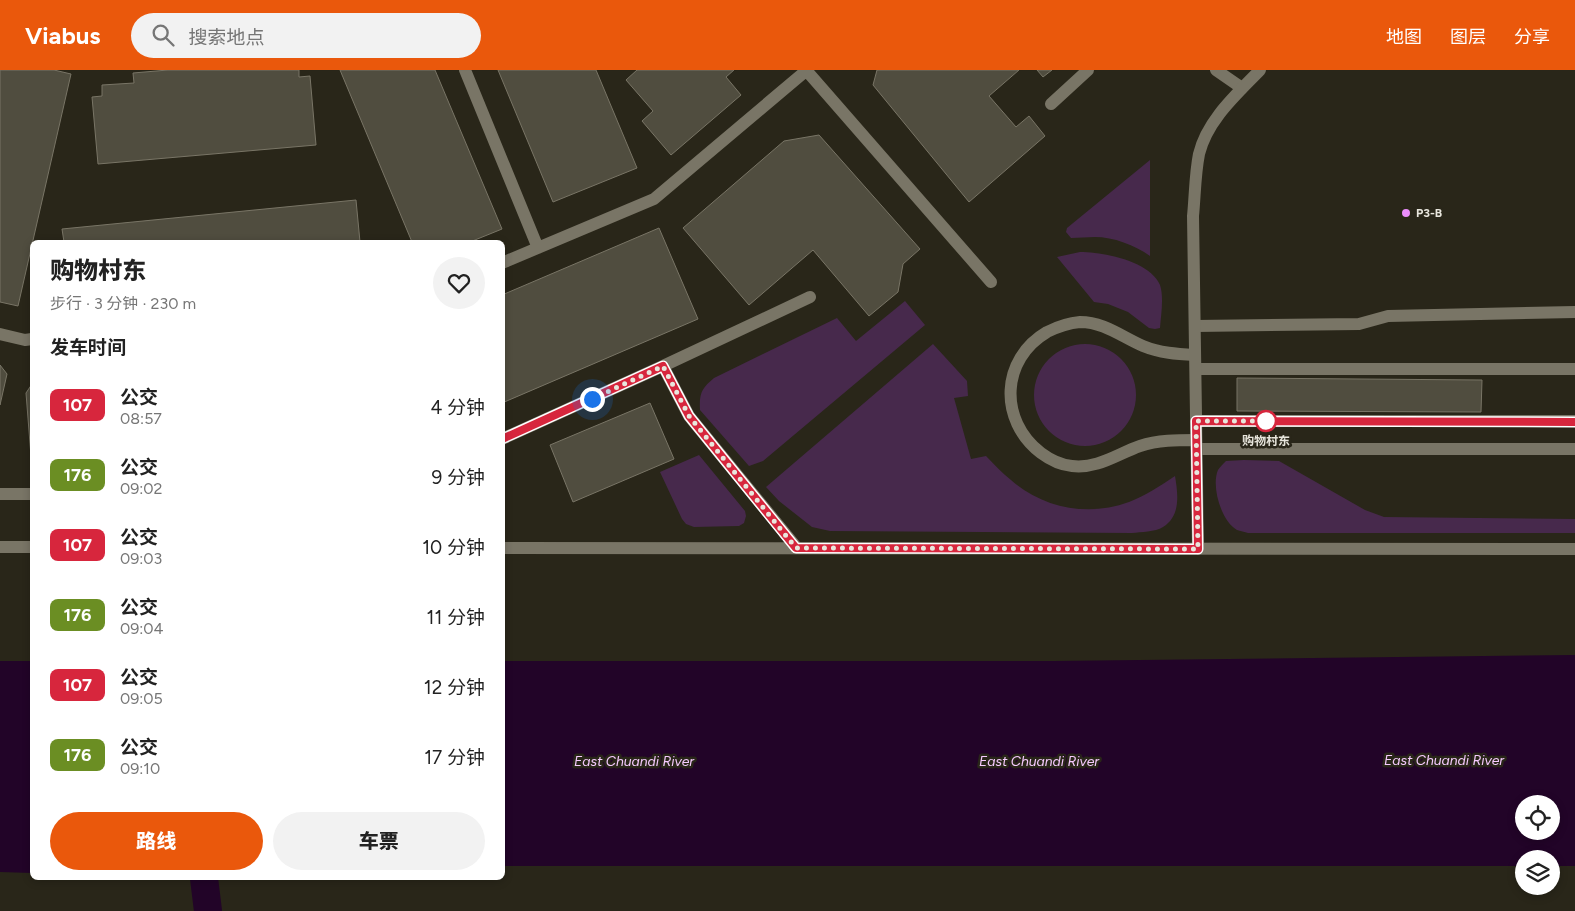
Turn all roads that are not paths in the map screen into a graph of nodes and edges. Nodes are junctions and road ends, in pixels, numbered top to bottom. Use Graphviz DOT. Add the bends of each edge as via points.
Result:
graph roads {
  1 [pos="465,70"];
  2 [pos="807,70"];
  3 [pos="1088,70"];
  4 [pos="1216,70"];
  5 [pos="1260,70"];
  6 [pos="1242,88"];
  7 [pos="1051,104"];
  8 [pos="538,248"];
  9 [pos="505,262"];
  10 [pos="991,282"];
  11 [pos="810,297"];
  12 [pos="1575,312"];
  13 [pos="1195,326"];
  14 [pos="0,334"];
  15 [pos="30,339"];
  16 [pos="1195,355"];
  17 [pos="663,366"];
  18 [pos="1196,369"];
  19 [pos="1575,369"];
  20 [pos="1196,421"];
  21 [pos="1575,422"];
  22 [pos="505,438"];
  23 [pos="1196,444"];
  24 [pos="1575,449"];
  25 [pos="0,494"];
  26 [pos="30,494"];
  27 [pos="0,547"];
  28 [pos="30,547"];
  29 [pos="505,548"];
  30 [pos="796,548"];
  31 [pos="1198,549"];
  32 [pos="1575,549"];
  1 -- 8 [label="street"];
  2 -- 8 [label="street" via="654,200"];
  2 -- 10 [label="street"];
  3 -- 7 [label="street"];
  4 -- 6 [label="street"];
  5 -- 6 [label="street"];
  6 -- 13 [label="street" via="1207,133 1199,153 1193,216"];
  8 -- 9 [label="street"];
  11 -- 17 [label="street"];
  12 -- 13 [label="street" via="1388,316 1359,324"];
  13 -- 16 [label="street"];
  14 -- 15 [label="street"];
  16 -- 18 [label="street"];
  16 -- 23 [label="street" via="1167,354 1103,326 1080,322 1057,327 1037,339 1021,356 1012,377 1010,400 1016,423 1029,444 1048,458 1071,466 1096,465 1140,446 1166,440"];
  17 -- 22 [label="street"];
  17 -- 30 [label="street" via="689,416"];
  18 -- 19 [label="street"];
  18 -- 20 [label="street"];
  20 -- 21 [label="street"];
  20 -- 23 [label="street"];
  23 -- 24 [label="street"];
  23 -- 31 [label="street"];
  25 -- 26 [label="street"];
  27 -- 28 [label="street"];
  29 -- 30 [label="street"];
  30 -- 31 [label="street"];
  31 -- 32 [label="street"];
}
